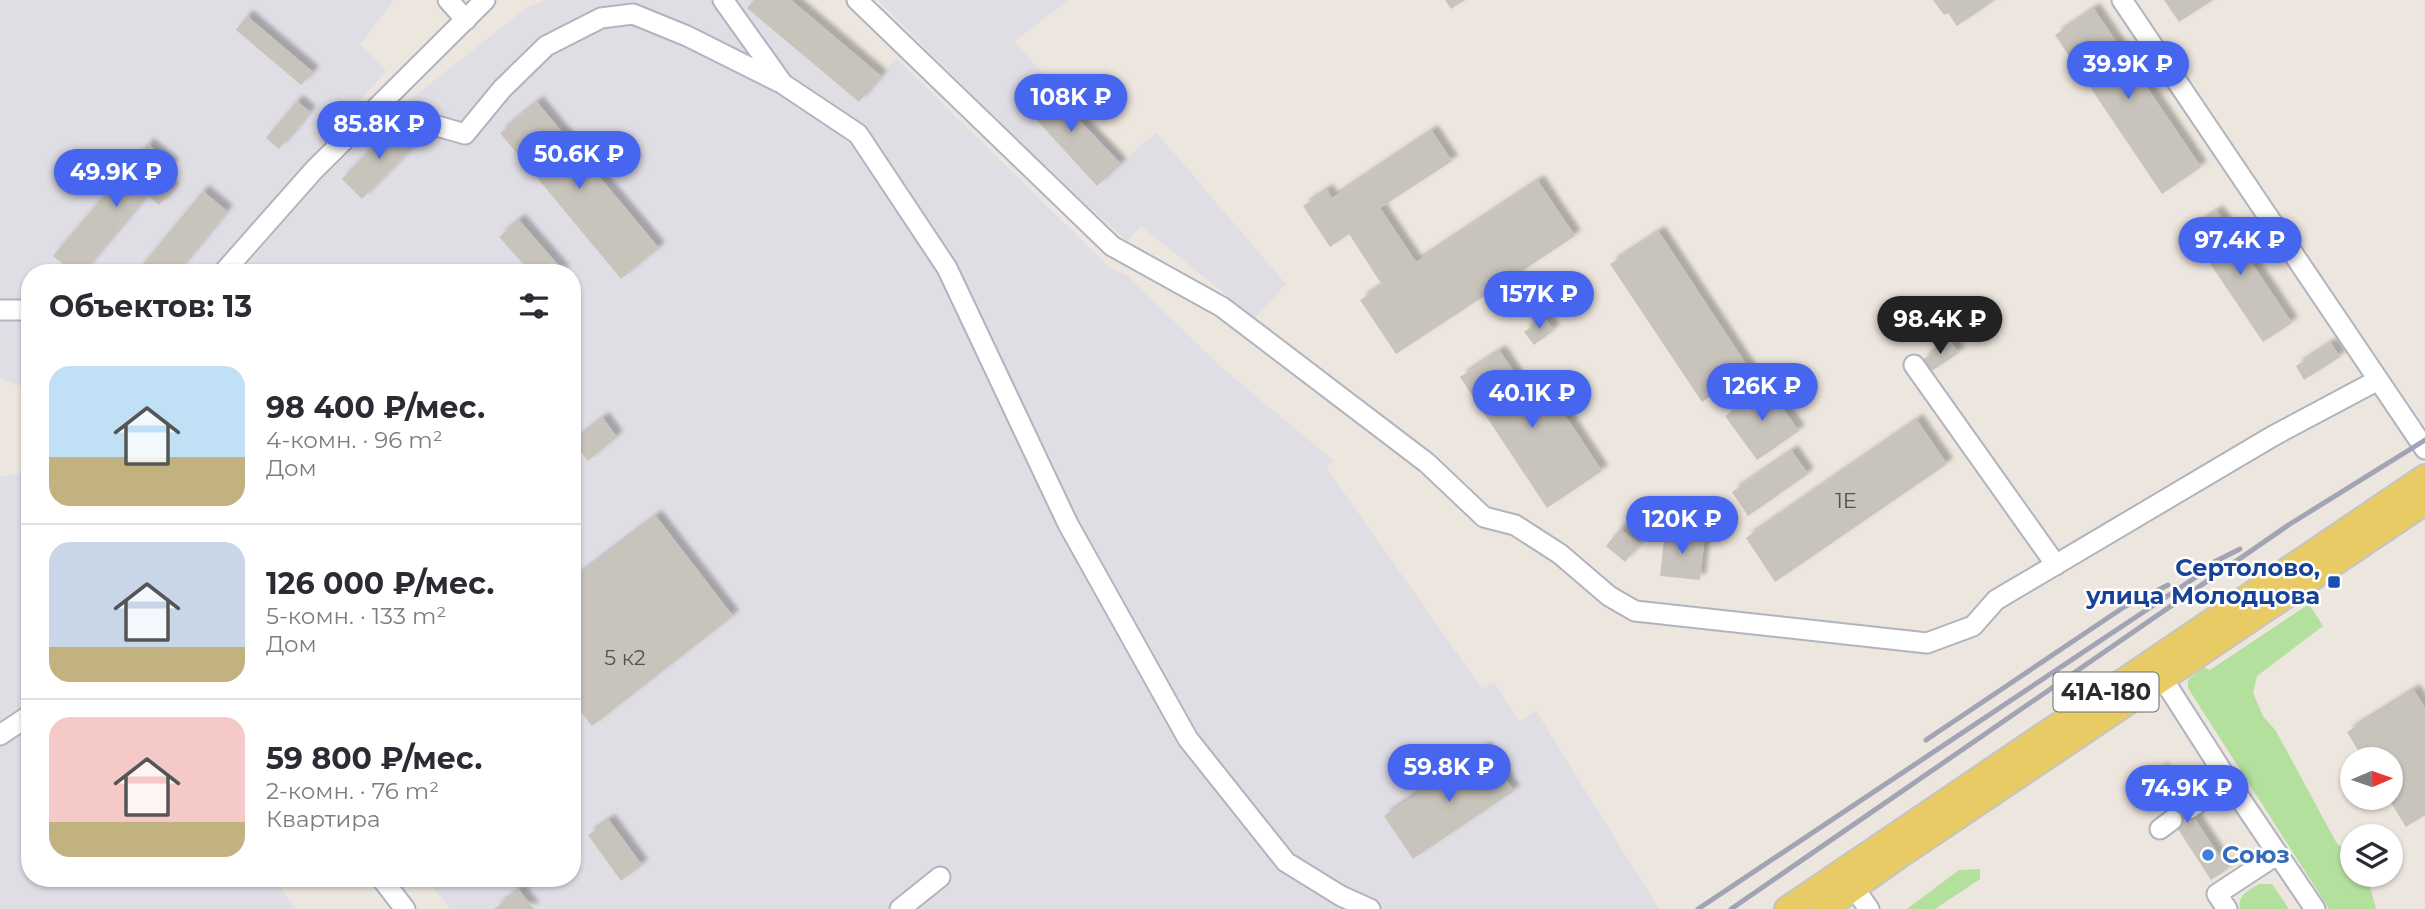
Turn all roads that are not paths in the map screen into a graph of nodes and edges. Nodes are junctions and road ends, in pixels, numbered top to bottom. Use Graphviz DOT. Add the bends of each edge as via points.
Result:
graph roads {
  1 [pos="448,0"];
  2 [pos="485,0"];
  3 [pos="723,0"];
  4 [pos="857,0"];
  5 [pos="2122,0"];
  6 [pos="466,20"];
  7 [pos="783,85"];
  8 [pos="423,122"];
  9 [pos="231,264"];
  10 [pos="0,310"];
  11 [pos="21,310"];
  12 [pos="1914,365"];
  13 [pos="2378,380"];
  14 [pos="2425,449"];
  15 [pos="2425,477"];
  16 [pos="2425,502"];
  17 [pos="2056,565"];
  18 [pos="2157,670"];
  19 [pos="21,721"];
  20 [pos="0,735"];
  21 [pos="2229,782"];
  22 [pos="2189,809"];
  23 [pos="2278,854"];
  24 [pos="940,877"];
  25 [pos="389,887"];
  26 [pos="1854,888"];
  27 [pos="405,909"];
  28 [pos="900,909"];
  29 [pos="1370,909"];
  30 [pos="1787,909"];
  31 [pos="1824,909"];
  32 [pos="1869,909"];
  33 [pos="2227,909"];
  34 [pos="2315,909"];
  1 -- 6 [label="street"];
  2 -- 6 [label="street"];
  3 -- 7 [label="street"];
  4 -- 17 [label="street" via="1112,246 1222,307 1427,463 1484,517 1515,525 1635,611 1927,643 1973,626 1996,600"];
  5 -- 13 [label="street"];
  6 -- 9 [label="street" via="314,170"];
  7 -- 8 [label="street" via="633,14 601,18 546,46 502,89 466,134"];
  7 -- 29 [label="street" via="858,134 947,268 1068,524 1188,739 1286,862"];
  10 -- 11 [label="street"];
  12 -- 17 [label="street"];
  13 -- 14 [label="street"];
  13 -- 17 [label="street" via="2273,436"];
  15 -- 18 [label="main road, 41А-180"];
  16 -- 18 [label="main road, 41А-180"];
  18 -- 21 [label="street"];
  18 -- 26 [label="main road, 41А-180"];
  18 -- 30 [label="main road, 41А-180"];
  19 -- 20 [label="street"];
  21 -- 22 [label="street"];
  21 -- 23 [label="street"];
  23 -- 33 [label="street" via="2217,894"];
  23 -- 34 [label="street"];
  24 -- 28 [label="street"];
  25 -- 27 [label="street"];
  26 -- 31 [label="main road, 41А-180"];
  26 -- 32 [label="street"];
}
